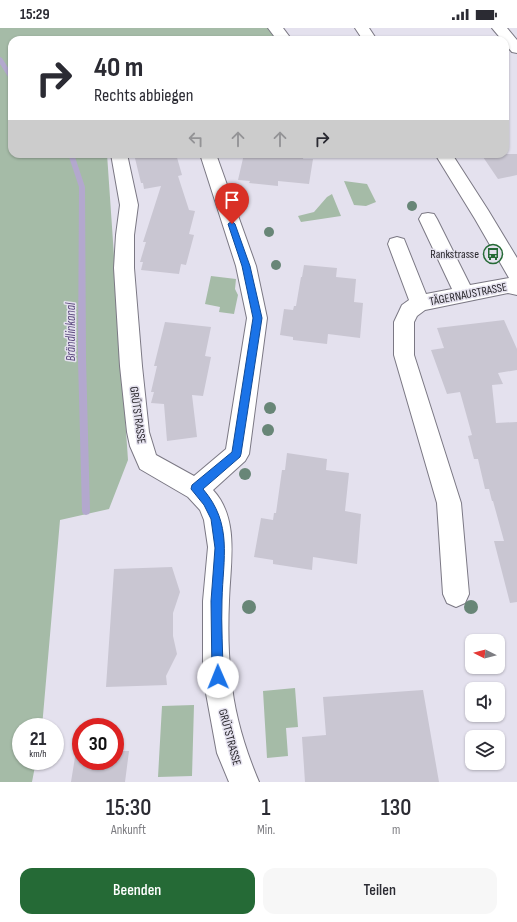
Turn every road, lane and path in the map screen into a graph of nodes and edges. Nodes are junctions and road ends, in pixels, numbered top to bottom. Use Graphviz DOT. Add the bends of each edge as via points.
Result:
graph roads {
  1 [pos="275,28"];
  2 [pos="499,28"];
  3 [pos="282,36"];
  4 [pos="506,36"];
  5 [pos="509,40"];
  6 [pos="517,49"];
  7 [pos="120,158"];
  8 [pos="209,158"];
  9 [pos="446,158"];
  10 [pos="428,219"];
  11 [pos="397,244"];
  12 [pos="517,274"];
  13 [pos="517,287"];
  14 [pos="464,294"];
  15 [pos="420,303"];
  16 [pos="196,489"];
  17 [pos="456,594"];
  18 [pos="244,782"];
  1 -- 3 [label="street"];
  2 -- 4 [label="street"];
  5 -- 6 [label="street"];
  7 -- 16 [label="street, GRÜTSTRASSE" via="129,205 124,268 131,366 141,446 148,462"];
  8 -- 16 [label="street" via="246,266 258,318 237,454"];
  9 -- 12 [label="street, TÄGERNAUSTRASSE"];
  10 -- 14 [label="street"];
  11 -- 15 [label="street"];
  13 -- 14 [label="street, TÄGERNAUSTRASSE" via="508,285"];
  14 -- 15 [label="street, TÄGERNAUSTRASSE"];
  15 -- 17 [label="street, TÄGERNAUSTRASSE" via="409,311 404,322 404,355 449,503"];
  16 -- 18 [label="street, GRÜTSTRASSE" via="208,502 216,519 220,548 216,601 218,677 232,753"];
}
